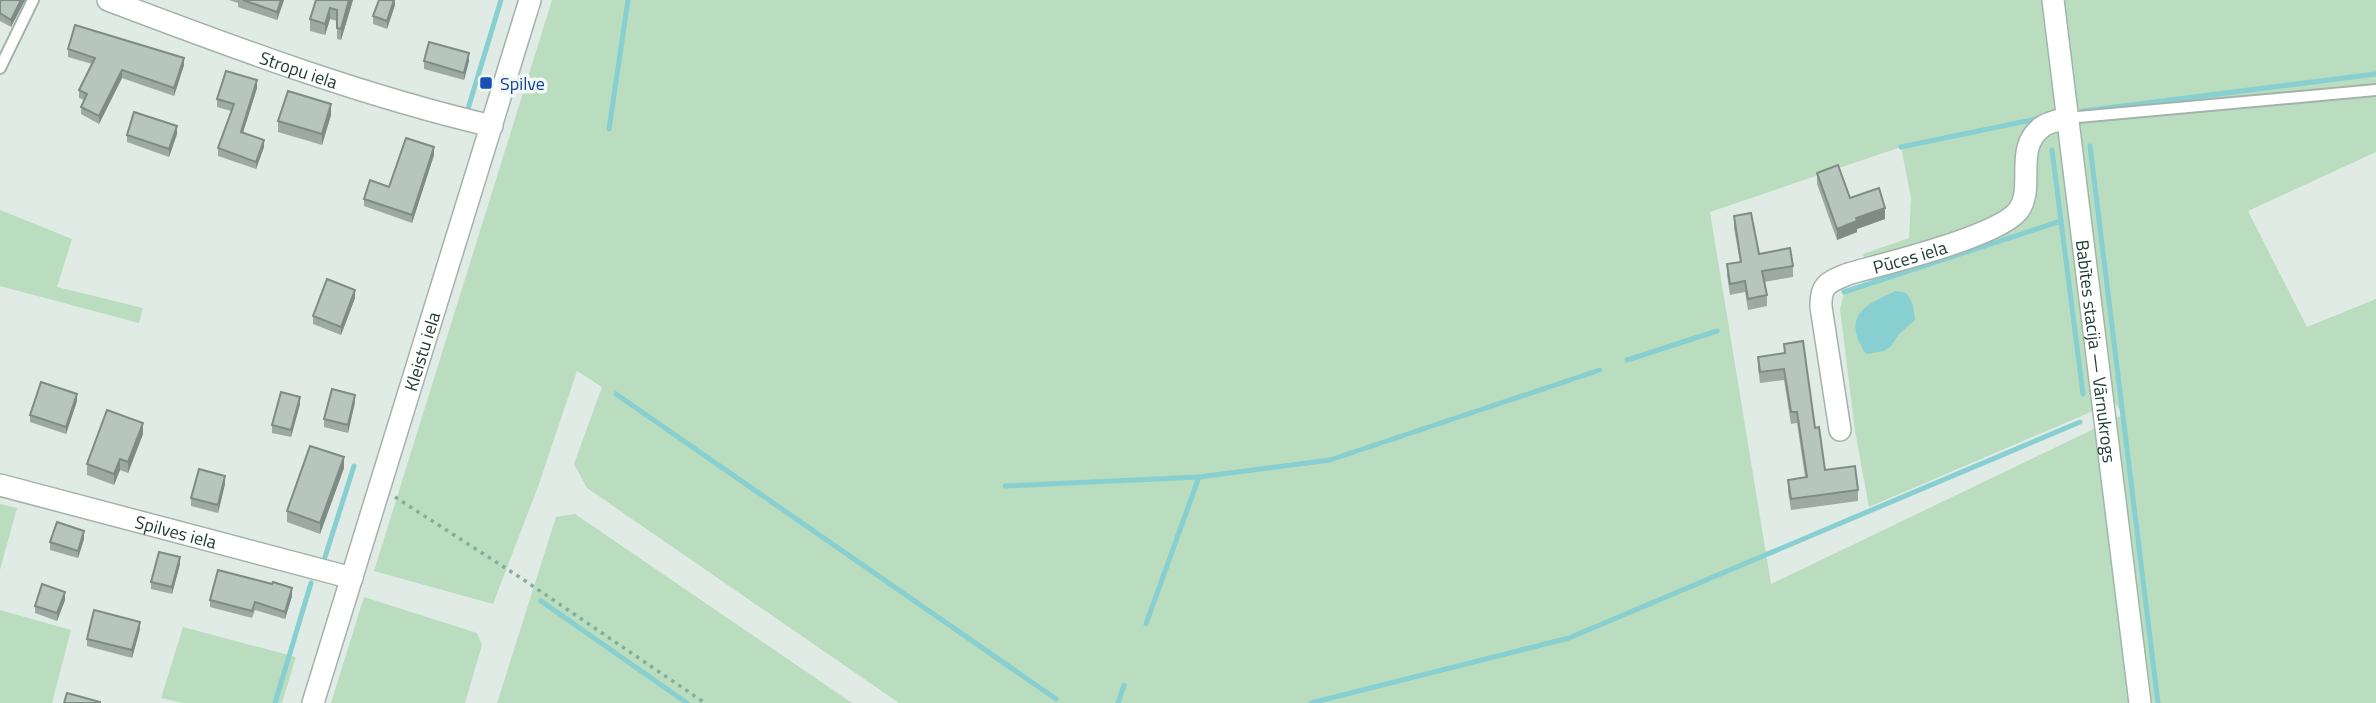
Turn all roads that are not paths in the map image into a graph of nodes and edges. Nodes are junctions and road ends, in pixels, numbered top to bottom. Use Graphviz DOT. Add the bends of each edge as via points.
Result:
graph roads {
  1 [pos="33,0"];
  2 [pos="107,0"];
  3 [pos="530,0"];
  4 [pos="2053,0"];
  5 [pos="0,68"];
  6 [pos="2376,90"];
  7 [pos="2067,118"];
  8 [pos="492,126"];
  9 [pos="1840,430"];
  10 [pos="0,485"];
  11 [pos="352,578"];
  12 [pos="313,703"];
  13 [pos="2140,703"];
  1 -- 5 [label="lane"];
  2 -- 8 [label="street, Stropu iela" via="228,45"];
  3 -- 8 [label="street, Kleistu iela"];
  4 -- 7 [label="street, Babītes stacija — Vārnukrogs"];
  6 -- 7 [label="lane"];
  7 -- 9 [label="street, Pūces iela" via="2042,127 2027,146 2023,200 2009,219 1979,234 1848,274 1824,288 1821,307"];
  7 -- 13 [label="street, Babītes stacija — Vārnukrogs"];
  8 -- 11 [label="street, Kleistu iela"];
  10 -- 11 [label="street, Spilves iela"];
  11 -- 12 [label="street, Kleistu iela"];
}
